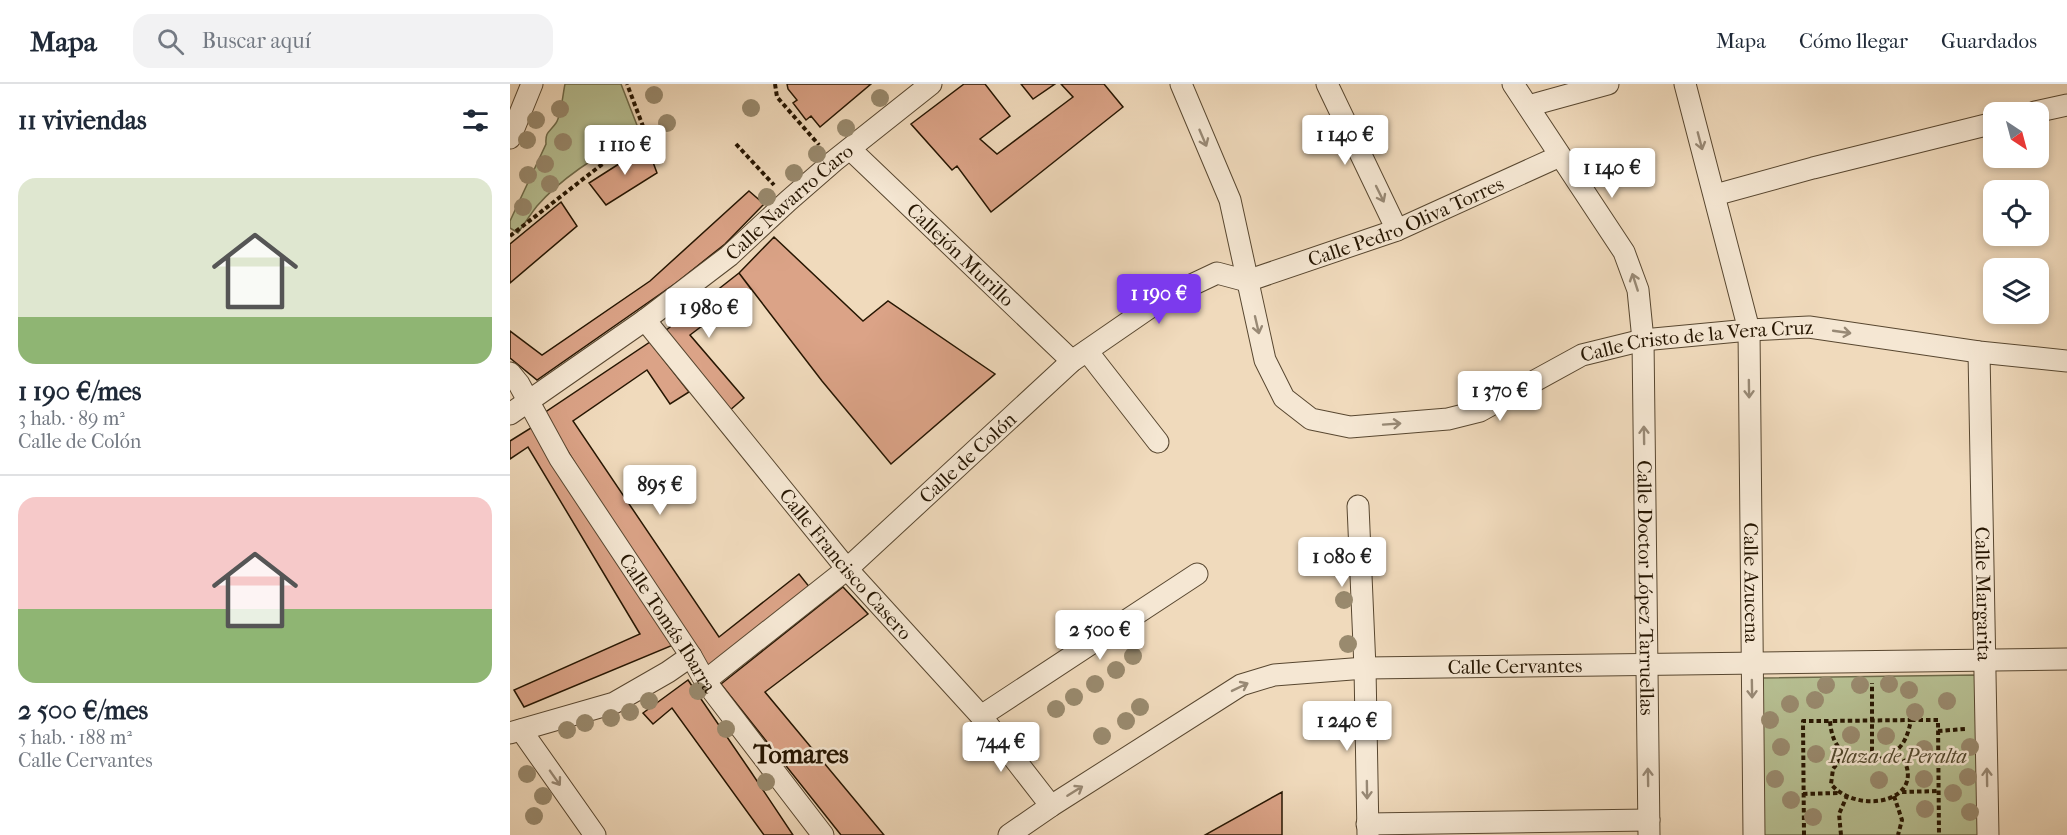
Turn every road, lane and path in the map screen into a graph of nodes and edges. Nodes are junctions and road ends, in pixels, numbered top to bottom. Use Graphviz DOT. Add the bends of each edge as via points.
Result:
graph roads {
  1 [pos="532,84"];
  2 [pos="627,84"];
  3 [pos="774,84"];
  4 [pos="932,84"];
  5 [pos="1180,84"];
  6 [pos="1327,84"];
  7 [pos="1514,84"];
  8 [pos="1608,84"];
  9 [pos="1685,84"];
  10 [pos="2067,105"];
  11 [pos="1528,106"];
  12 [pos="2049,109"];
  13 [pos="1983,126"];
  14 [pos="510,138"];
  15 [pos="736,144"];
  16 [pos="842,155"];
  17 [pos="1560,156"];
  18 [pos="1715,195"];
  19 [pos="788,201"];
  20 [pos="1397,230"];
  21 [pos="510,236"];
  22 [pos="1247,281"];
  23 [pos="645,320"];
  24 [pos="1749,330"];
  25 [pos="1643,340"];
  26 [pos="1979,352"];
  27 [pos="1080,356"];
  28 [pos="2067,361"];
  29 [pos="510,372"];
  30 [pos="527,401"];
  31 [pos="510,414"];
  32 [pos="1158,442"];
  33 [pos="1358,506"];
  34 [pos="847,569"];
  35 [pos="1197,574"];
  36 [pos="691,656"];
  37 [pos="2067,659"];
  38 [pos="1986,660"];
  39 [pos="1873,661"];
  40 [pos="1752,662"];
  41 [pos="1647,664"];
  42 [pos="1365,668"];
  43 [pos="705,681"];
  44 [pos="981,716"];
  45 [pos="1871,720"];
  46 [pos="1911,720"];
  47 [pos="1830,721"];
  48 [pos="516,732"];
  49 [pos="1898,750"];
  50 [pos="1845,753"];
  51 [pos="1872,761"];
  52 [pos="1939,791"];
  53 [pos="1901,792"];
  54 [pos="1839,793"];
  55 [pos="1803,794"];
  56 [pos="1847,796"];
  57 [pos="1894,796"];
  58 [pos="1051,806"];
  59 [pos="1649,828"];
  60 [pos="1367,830"];
  61 [pos="595,835"];
  62 [pos="823,835"];
  63 [pos="1009,835"];
  64 [pos="1754,835"];
  65 [pos="1803,835"];
  66 [pos="1841,835"];
  67 [pos="1898,835"];
  68 [pos="1939,835"];
  69 [pos="1988,835"];
  1 -- 14 [label="street"];
  2 -- 21 [label="path" via="647,137 605,162"];
  3 -- 16 [label="path" via="777,97"];
  4 -- 16 [label="street, Calle Navarro Caro"];
  5 -- 22 [label="street, Calle Cristo de la Vera Cruz, one-way" via="1230,200"];
  6 -- 20 [label="street, one-way"];
  7 -- 11 [label="street, Calle Doctor López Tarruellas"];
  8 -- 11 [label="street"];
  9 -- 18 [label="street, Calle Azucena, one-way"];
  10 -- 12 [label="street"];
  11 -- 17 [label="street, Calle Doctor López Tarruellas"];
  13 -- 18 [label="street"];
  15 -- 19 [label="path"];
  16 -- 19 [label="street, Calle Navarro Caro"];
  16 -- 27 [label="street, Callejón Murillo"];
  17 -- 20 [label="street, Calle Pedro Oliva Torres"];
  25 -- 17 [label="street, Calle Doctor López Tarruellas, one-way" via="1638,290 1624,252"];
  18 -- 24 [label="street, Calle Azucena"];
  19 -- 23 [label="street, Calle Navarro Caro" via="729,256"];
  20 -- 22 [label="street, Calle Pedro Oliva Torres"];
  22 -- 25 [label="street, Calle Cristo de la Vera Cruz, one-way" via="1265,360 1284,398 1311,419 1350,427 1448,419 1480,411 1582,356"];
  22 -- 27 [label="street, Calle de Colón" via="1217,273 1162,299"];
  23 -- 30 [label="street, Calle Navarro Caro"];
  23 -- 34 [label="street, Calle Francisco Casero"];
  24 -- 25 [label="street, Calle Cristo de la Vera Cruz"];
  24 -- 26 [label="street, Calle Cristo de la Vera Cruz, one-way" via="1809,327"];
  24 -- 40 [label="street, Calle Azucena, one-way"];
  41 -- 25 [label="street, Calle Doctor López Tarruellas, one-way"];
  26 -- 28 [label="street, Calle Cristo de la Vera Cruz"];
  26 -- 38 [label="street, Calle Margarita"];
  27 -- 32 [label="street, Callejón Murillo"];
  27 -- 34 [label="street, Calle de Colón"];
  29 -- 30 [label="street, Calle Tomás Ibarra"];
  30 -- 31 [label="street, Calle Navarro Caro"];
  30 -- 36 [label="street, Calle Tomás Ibarra" via="560,459"];
  33 -- 42 [label="street"];
  34 -- 43 [label="street, Calle de Colón"];
  34 -- 44 [label="street, Calle Francisco Casero"];
  35 -- 44 [label="street"];
  36 -- 43 [label="street, Calle Tomás Ibarra"];
  36 -- 48 [label="street" via="614,703"];
  37 -- 38 [label="street, Calle Cervantes"];
  38 -- 39 [label="street, Calle Cervantes"];
  69 -- 38 [label="street, Calle Margarita, one-way"];
  39 -- 40 [label="street, Calle Cervantes"];
  39 -- 45 [label="path"];
  40 -- 41 [label="street, Calle Cervantes"];
  40 -- 64 [label="street, Calle Azucena, one-way"];
  41 -- 42 [label="street, Calle Cervantes"];
  59 -- 41 [label="street, Calle Doctor López Tarruellas, one-way"];
  58 -- 42 [label="street, Calle Cervantes, one-way" via="1241,685 1274,675"];
  42 -- 60 [label="street, one-way"];
  43 -- 62 [label="street, Calle Tomás Ibarra"];
  44 -- 58 [label="street, Calle Francisco Casero"];
  45 -- 46 [label="path"];
  45 -- 47 [label="path"];
  45 -- 51 [label="path"];
  46 -- 49 [label="path" via="1908,735"];
  46 -- 52 [label="path" via="1938,720"];
  47 -- 50 [label="path" via="1835,743"];
  47 -- 55 [label="path" via="1803,721"];
  48 -- 61 [label="street, one-way"];
  49 -- 51 [label="path"];
  49 -- 53 [label="path" via="1908,768 1907,785"];
  50 -- 51 [label="path" via="1859,761"];
  50 -- 54 [label="path" via="1833,769 1831,784"];
  52 -- 53 [label="path"];
  52 -- 68 [label="path"];
  53 -- 57 [label="path"];
  54 -- 55 [label="path"];
  54 -- 56 [label="path"];
  55 -- 65 [label="path"];
  56 -- 57 [label="path" via="1883,800"];
  56 -- 66 [label="path" via="1839,814"];
  57 -- 67 [label="path" via="1902,820"];
  58 -- 63 [label="street, Calle Cervantes"];
  59 -- 60 [label="street"];
}
